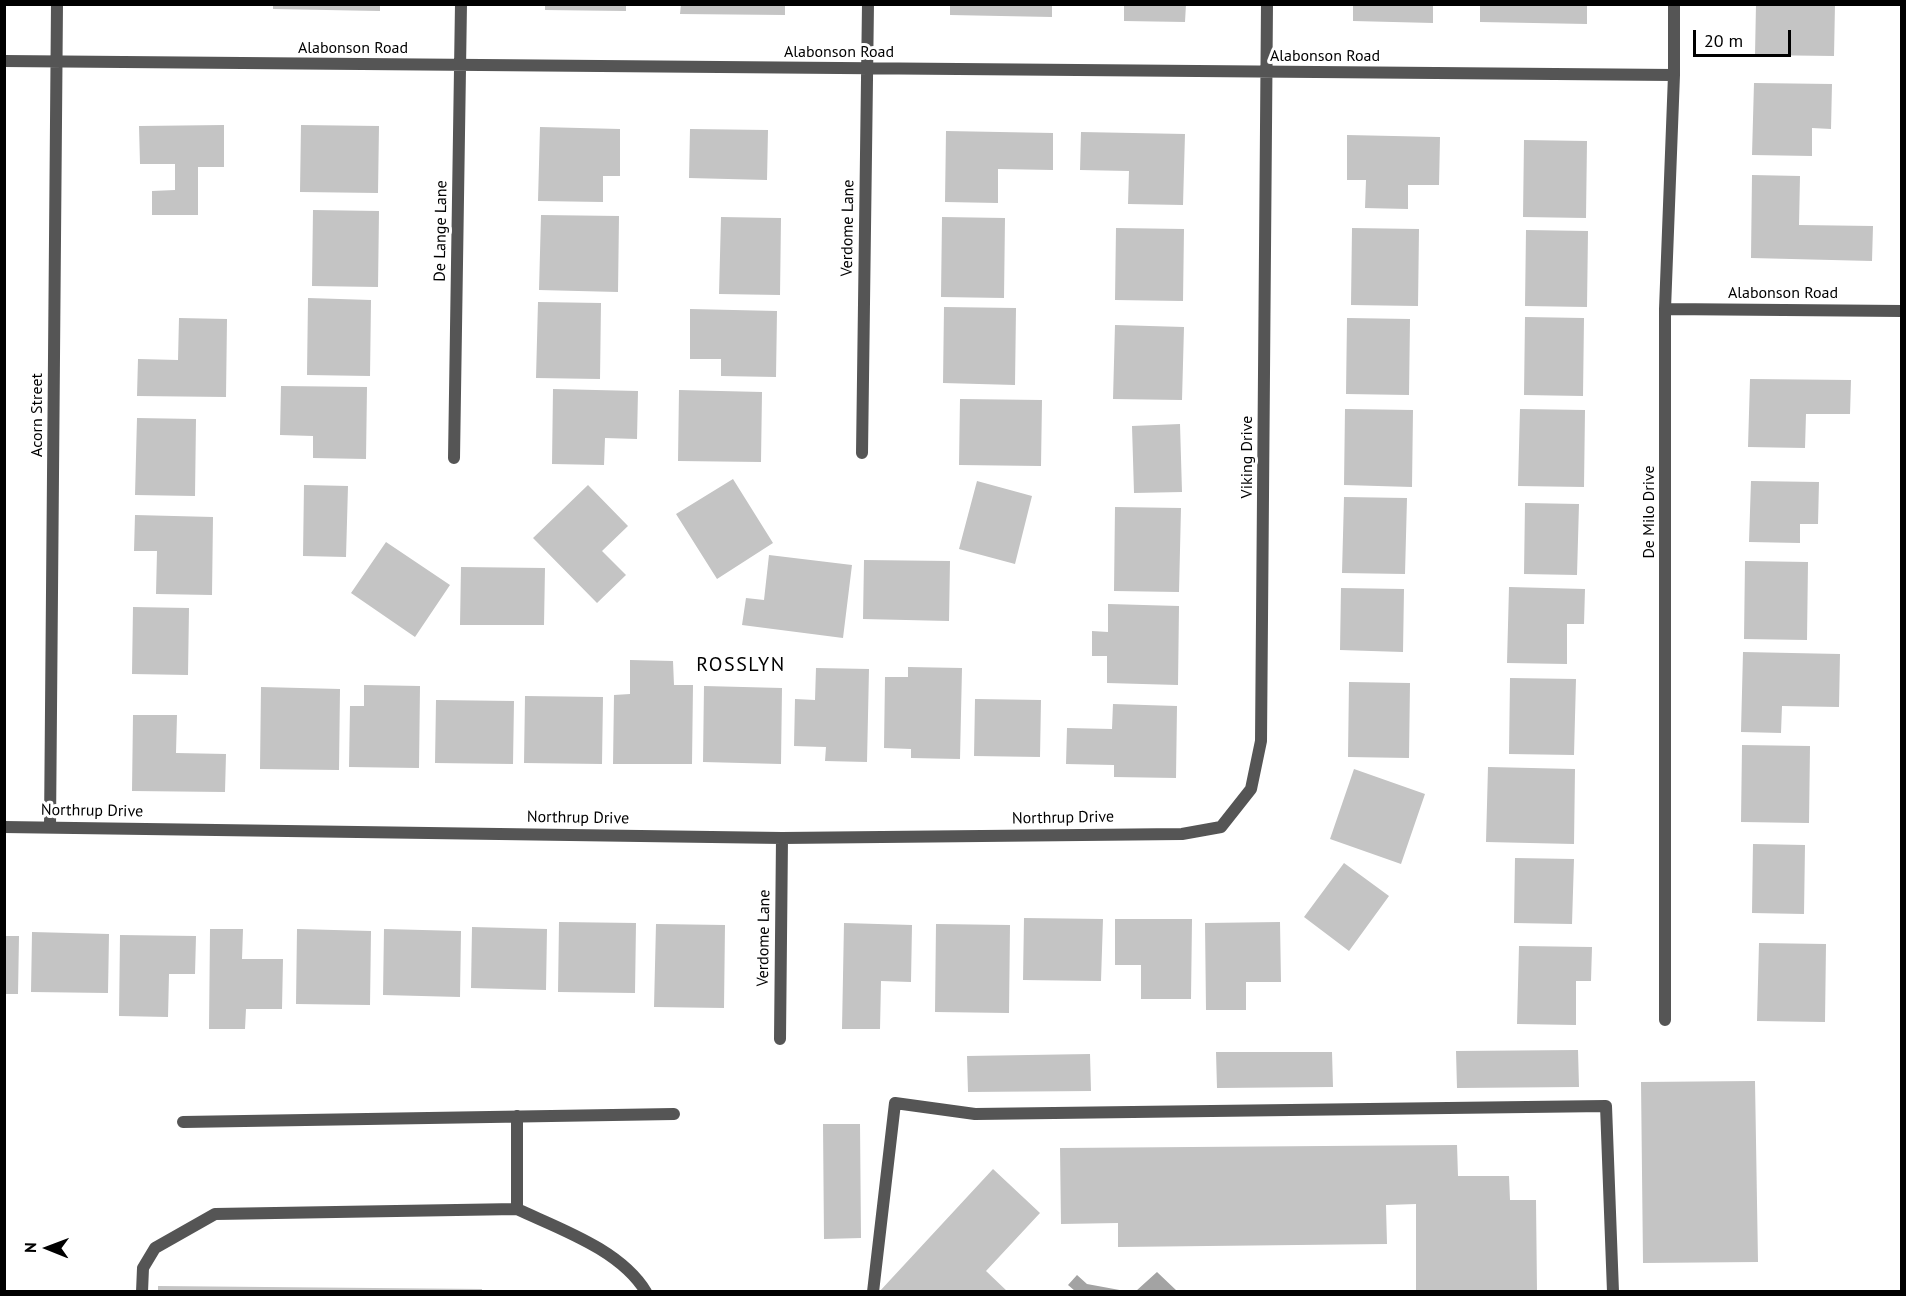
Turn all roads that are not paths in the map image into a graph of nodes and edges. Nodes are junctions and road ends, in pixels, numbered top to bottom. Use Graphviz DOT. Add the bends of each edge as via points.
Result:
graph roads {
  1 [pos="57,4"];
  2 [pos="461,4"];
  3 [pos="868,4"];
  4 [pos="1267,4"];
  5 [pos="1674,4"];
  6 [pos="4,61"];
  7 [pos="56,62"];
  8 [pos="460,65"];
  9 [pos="867,68"];
  10 [pos="1267,72"];
  11 [pos="1674,75"];
  12 [pos="1665,309"];
  13 [pos="1902,310"];
  14 [pos="862,453"];
  15 [pos="454,458"];
  16 [pos="4,826"];
  17 [pos="50,827"];
  18 [pos="1150,834"];
  19 [pos="782,838"];
  20 [pos="1665,1020"];
  21 [pos="780,1039"];
  22 [pos="674,1114"];
  23 [pos="517,1116"];
  24 [pos="183,1122"];
  25 [pos="517,1209"];
  26 [pos="142,1292"];
  27 [pos="646,1292"];
  28 [pos="873,1292"];
  29 [pos="1613,1292"];
  1 -- 7 [label="street, Acorn Street"];
  2 -- 8 [label="street, De Lange Lane"];
  3 -- 9 [label="street, Verdome Lane"];
  4 -- 10 [label="street, Viking Drive"];
  5 -- 11 [label="street, De Milo Drive"];
  6 -- 7 [label="street, Alabonson Road"];
  7 -- 8 [label="street, Alabonson Road"];
  7 -- 17 [label="street, Acorn Street"];
  8 -- 9 [label="street, Alabonson Road"];
  8 -- 15 [label="street, De Lange Lane"];
  9 -- 10 [label="street, Alabonson Road"];
  9 -- 14 [label="street, Verdome Lane"];
  10 -- 11 [label="street, Alabonson Road"];
  10 -- 18 [label="street, Viking Drive" via="1261,741 1251,789 1221,827 1182,834"];
  11 -- 12 [label="street, De Milo Drive"];
  12 -- 13 [label="street, Alabonson Road"];
  12 -- 20 [label="street, De Milo Drive"];
  16 -- 17 [label="street, Northrup Drive"];
  17 -- 19 [label="street, Northrup Drive"];
  18 -- 19 [label="street, Northrup Drive"];
  19 -- 21 [label="street, Verdome Lane"];
  22 -- 23 [label="street"];
  23 -- 24 [label="street"];
  23 -- 25 [label="street"];
  25 -- 26 [label="street" via="215,1214 155,1248 142,1268"];
  25 -- 27 [label="street" via="623,1263"];
  28 -- 29 [label="street" via="895,1103 975,1114 1606,1106"];
}
